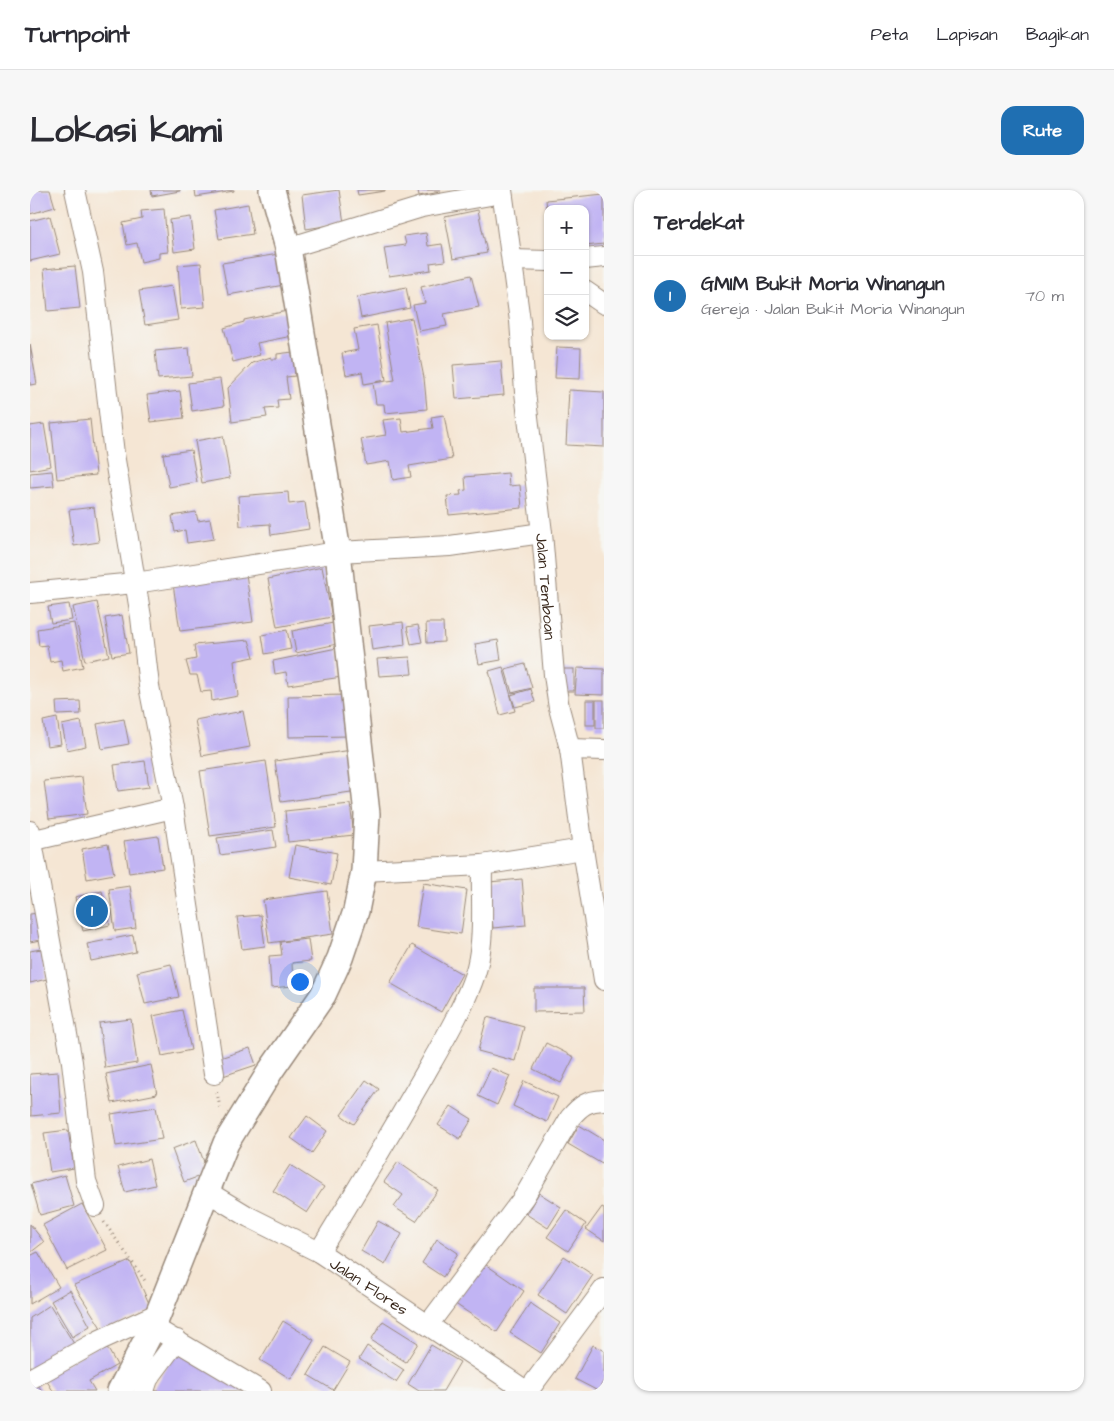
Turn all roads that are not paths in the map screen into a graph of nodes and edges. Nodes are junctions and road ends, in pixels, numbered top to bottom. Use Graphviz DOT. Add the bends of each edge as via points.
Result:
graph roads {
  1 [pos="76,190"];
  2 [pos="272,190"];
  3 [pos="502,191"];
  4 [pos="288,248"];
  5 [pos="604,257"];
  6 [pos="589,259"];
  7 [pos="512,260"];
  8 [pos="544,261"];
  9 [pos="589,294"];
  10 [pos="604,304"];
  11 [pos="542,533"];
  12 [pos="338,552"];
  13 [pos="135,583"];
  14 [pos="30,593"];
  15 [pos="570,748"];
  16 [pos="604,750"];
  17 [pos="173,808"];
  18 [pos="31,838"];
  19 [pos="583,849"];
  20 [pos="482,865"];
  21 [pos="364,871"];
  22 [pos="604,980"];
  23 [pos="214,1074"];
  24 [pos="604,1100"];
  25 [pos="206,1191"];
  26 [pos="95,1206"];
  27 [pos="319,1252"];
  28 [pos="604,1289"];
  29 [pos="158,1314"];
  30 [pos="428,1325"];
  31 [pos="177,1340"];
  32 [pos="30,1379"];
  33 [pos="517,1388"];
  34 [pos="120,1391"];
  35 [pos="144,1391"];
  36 [pos="261,1391"];
  1 -- 13 [label="street" via="93,272 105,387"];
  2 -- 4 [label="main road"];
  3 -- 4 [label="street" via="422,207"];
  3 -- 7 [label="street, Jalan Temboan"];
  4 -- 12 [label="main road"];
  5 -- 6 [label="street"];
  7 -- 8 [label="street"];
  7 -- 11 [label="street, Jalan Temboan"];
  9 -- 10 [label="street"];
  11 -- 12 [label="street" via="450,546"];
  11 -- 15 [label="street, Jalan Temboan" via="554,675"];
  12 -- 13 [label="street"];
  12 -- 21 [label="main road" via="367,814"];
  13 -- 14 [label="street"];
  13 -- 17 [label="street"];
  15 -- 16 [label="street"];
  15 -- 19 [label="street, Jalan Temboan"];
  17 -- 18 [label="street"];
  17 -- 23 [label="street"];
  18 -- 26 [label="street" via="72,1062 86,1181"];
  19 -- 20 [label="street"];
  19 -- 22 [label="street, Jalan Temboan"];
  20 -- 21 [label="street"];
  20 -- 27 [label="street" via="477,968 435,1056"];
  21 -- 25 [label="main road" via="356,911 323,995 241,1116"];
  24 -- 30 [label="street" via="589,1101 570,1118 524,1197"];
  25 -- 27 [label="street, Jalan Flores"];
  25 -- 29 [label="main road"];
  27 -- 30 [label="street, Jalan Flores"];
  28 -- 33 [label="street"];
  29 -- 31 [label="street"];
  29 -- 32 [label="street" via="100,1340"];
  29 -- 34 [label="main road"];
  30 -- 33 [label="street, Jalan Flores"];
  31 -- 35 [label="street" via="148,1380"];
  31 -- 36 [label="street"];
}
